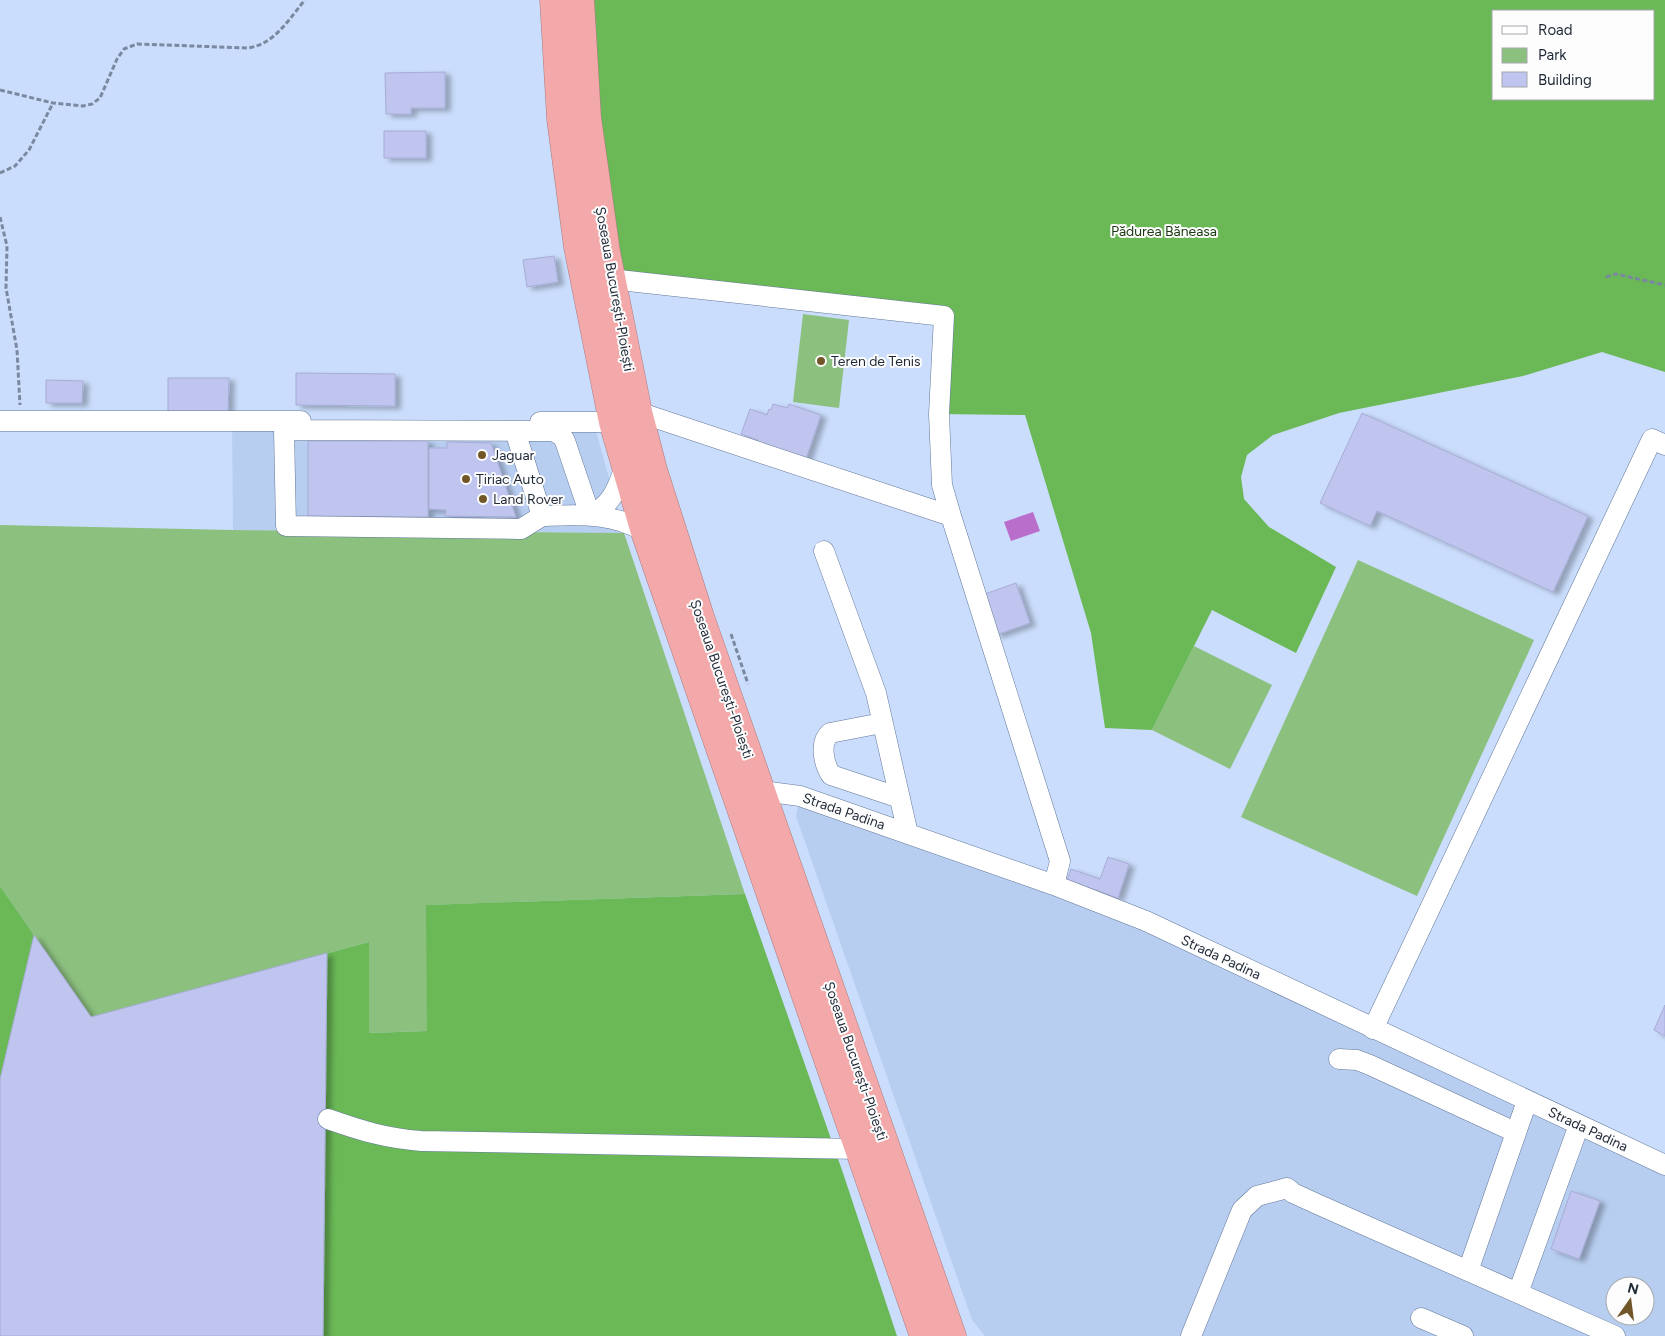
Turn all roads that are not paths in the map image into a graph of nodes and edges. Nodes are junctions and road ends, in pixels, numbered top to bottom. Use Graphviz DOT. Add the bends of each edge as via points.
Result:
graph roads {
  1 [pos="554,0"];
  2 [pos="580,0"];
  3 [pos="610,279"];
  4 [pos="638,412"];
  5 [pos="0,421"];
  6 [pos="613,422"];
  7 [pos="515,432"];
  8 [pos="1665,445"];
  9 [pos="625,467"];
  10 [pos="590,515"];
  11 [pos="542,516"];
  12 [pos="951,516"];
  13 [pos="645,532"];
  14 [pos="824,551"];
  15 [pos="882,723"];
  16 [pos="762,790"];
  17 [pos="900,798"];
  18 [pos="908,834"];
  19 [pos="1054,885"];
  20 [pos="1373,1029"];
  21 [pos="1340,1059"];
  22 [pos="1527,1101"];
  23 [pos="328,1119"];
  24 [pos="1580,1125"];
  25 [pos="1515,1132"];
  26 [pos="860,1149"];
  27 [pos="1665,1165"];
  28 [pos="1468,1271"];
  29 [pos="1518,1293"];
  30 [pos="1421,1318"];
  31 [pos="924,1336"];
  32 [pos="952,1336"];
  33 [pos="1191,1336"];
  34 [pos="1463,1336"];
  35 [pos="1615,1336"];
  1 -- 6 [label="highway, Șoseaua București-Ploiești" via="561,119 577,237"];
  2 -- 3 [label="highway, Șoseaua București-Ploiești" via="587,118"];
  3 -- 4 [label="highway, Șoseaua București-Ploiești"];
  3 -- 12 [label="street" via="944,316 939,423 942,485"];
  4 -- 12 [label="street"];
  4 -- 16 [label="highway, Șoseaua București-Ploiești" via="653,470 700,616"];
  5 -- 6 [label="street"];
  6 -- 9 [label="highway, Șoseaua București-Ploiești"];
  7 -- 10 [label="street" via="553,432 562,436"];
  7 -- 11 [label="street"];
  7 -- 11 [label="street" via="284,430 286,526 521,529"];
  8 -- 20 [label="street" via="1652,439"];
  9 -- 10 [label="street" via="611,498"];
  9 -- 13 [label="highway, Șoseaua București-Ploiești"];
  10 -- 11 [label="street"];
  10 -- 13 [label="street" via="626,522"];
  12 -- 19 [label="street" via="1060,861"];
  13 -- 26 [label="highway, Șoseaua București-Ploiești"];
  14 -- 15 [label="street" via="876,693"];
  15 -- 17 [label="street"];
  15 -- 17 [label="street" via="830,733 824,741 825,766 831,775"];
  16 -- 18 [label="street, Strada Padina" via="800,796"];
  16 -- 32 [label="highway, Șoseaua București-Ploiești"];
  17 -- 18 [label="street"];
  18 -- 19 [label="street, Strada Padina"];
  19 -- 20 [label="street, Strada Padina" via="1146,921"];
  20 -- 22 [label="street, Strada Padina"];
  21 -- 25 [label="street" via="1370,1065"];
  22 -- 24 [label="street, Strada Padina"];
  22 -- 25 [label="street"];
  23 -- 26 [label="street" via="366,1133 421,1141"];
  24 -- 27 [label="street, Strada Padina"];
  24 -- 29 [label="street"];
  25 -- 28 [label="street"];
  26 -- 31 [label="highway, Șoseaua București-Ploiești"];
  28 -- 29 [label="street"];
  28 -- 33 [label="street" via="1287,1188 1257,1196 1242,1210"];
  29 -- 35 [label="street"];
  30 -- 34 [label="street"];
}
